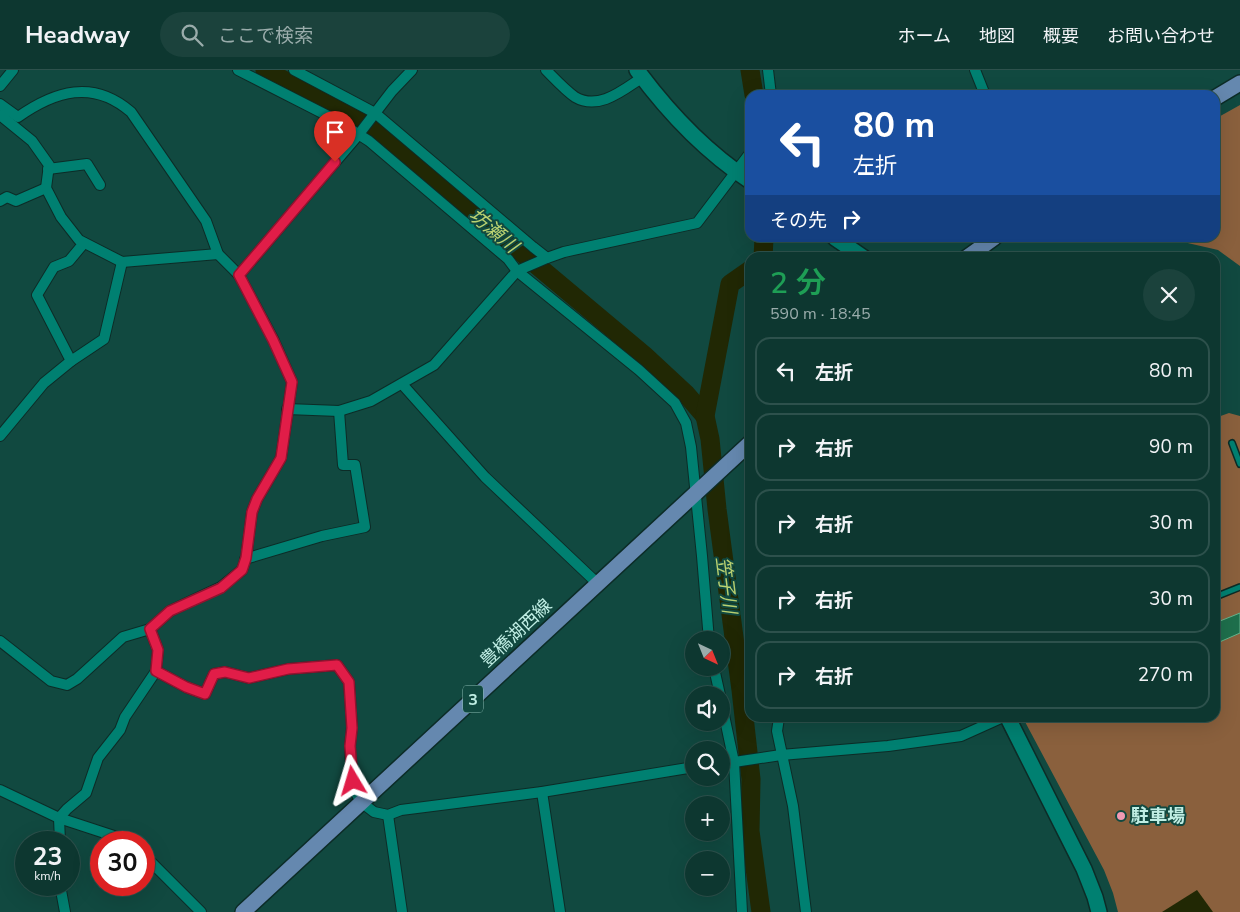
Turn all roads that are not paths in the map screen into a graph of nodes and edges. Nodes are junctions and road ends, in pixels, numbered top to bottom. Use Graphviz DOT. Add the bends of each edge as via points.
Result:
graph roads {
  1 [pos="13,70"];
  2 [pos="238,70"];
  3 [pos="294,70"];
  4 [pos="412,70"];
  5 [pos="546,70"];
  6 [pos="768,70"];
  7 [pos="976,70"];
  8 [pos="640,74"];
  9 [pos="1240,83"];
  10 [pos="0,86"];
  11 [pos="770,90"];
  12 [pos="983,90"];
  13 [pos="1220,95"];
  14 [pos="0,104"];
  15 [pos="0,114"];
  16 [pos="374,115"];
  17 [pos="361,132"];
  18 [pos="745,159"];
  19 [pos="48,169"];
  20 [pos="736,172"];
  21 [pos="745,178"];
  22 [pos="100,185"];
  23 [pos="46,188"];
  24 [pos="0,201"];
  25 [pos="841,242"];
  26 [pos="988,242"];
  27 [pos="84,243"];
  28 [pos="855,252"];
  29 [pos="974,252"];
  30 [pos="218,254"];
  31 [pos="545,259"];
  32 [pos="122,262"];
  33 [pos="520,270"];
  34 [pos="239,275"];
  35 [pos="71,361"];
  36 [pos="402,384"];
  37 [pos="287,409"];
  38 [pos="338,410"];
  39 [pos="0,436"];
  40 [pos="1232,443"];
  41 [pos="745,450"];
  42 [pos="1240,464"];
  43 [pos="699,490"];
  44 [pos="245,559"];
  45 [pos="598,583"];
  46 [pos="1240,587"];
  47 [pos="1220,595"];
  48 [pos="150,629"];
  49 [pos="708,631"];
  50 [pos="0,641"];
  51 [pos="156,671"];
  52 [pos="778,722"];
  53 [pos="992,722"];
  54 [pos="1010,722"];
  55 [pos="727,731"];
  56 [pos="778,756"];
  57 [pos="734,762"];
  58 [pos="730,763"];
  59 [pos="685,768"];
  60 [pos="0,790"];
  61 [pos="542,792"];
  62 [pos="361,802"];
  63 [pos="388,815"];
  64 [pos="59,818"];
  65 [pos="60,831"];
  66 [pos="99,831"];
  67 [pos="155,866"];
  68 [pos="62,896"];
  69 [pos="65,912"];
  70 [pos="201,912"];
  71 [pos="243,912"];
  72 [pos="402,912"];
  73 [pos="560,912"];
  74 [pos="742,912"];
  75 [pos="806,912"];
  76 [pos="1098,912"];
  1 -- 10 [label="street"];
  2 -- 17 [label="street"];
  3 -- 16 [label="street"];
  4 -- 16 [label="street"];
  5 -- 8 [label="street" via="575,97 591,103 607,99"];
  6 -- 11 [label="street"];
  7 -- 12 [label="street"];
  8 -- 20 [label="street" via="692,135"];
  9 -- 13 [label="main road"];
  14 -- 30 [label="street" via="18,117 34,106 61,95 89,91 122,105 131,112 206,221"];
  15 -- 19 [label="street" via="32,141 49,165"];
  16 -- 17 [label="street"];
  16 -- 31 [label="street" via="426,154"];
  17 -- 33 [label="street"];
  17 -- 34 [label="street"];
  18 -- 20 [label="street"];
  19 -- 22 [label="street" via="87,164"];
  19 -- 23 [label="street"];
  20 -- 21 [label="street"];
  20 -- 31 [label="street" via="697,223"];
  23 -- 24 [label="street" via="16,201 7,197"];
  23 -- 27 [label="street" via="61,217"];
  25 -- 28 [label="street"];
  26 -- 29 [label="main road"];
  27 -- 32 [label="street"];
  27 -- 35 [label="street" via="68,261 54,267 37,295"];
  30 -- 32 [label="street"];
  30 -- 34 [label="street"];
  31 -- 33 [label="street"];
  32 -- 35 [label="street" via="104,339"];
  33 -- 36 [label="street" via="434,365"];
  33 -- 43 [label="street" via="675,403 686,424"];
  34 -- 37 [label="street" via="292,382"];
  35 -- 39 [label="street" via="44,383"];
  36 -- 38 [label="street" via="371,401"];
  36 -- 45 [label="street" via="486,477"];
  37 -- 38 [label="street"];
  37 -- 44 [label="street" via="281,458 252,512"];
  38 -- 44 [label="street" via="343,465 355,465 365,527"];
  40 -- 42 [label="lane"];
  41 -- 43 [label="main road, 豊橋湖西線 / 3"];
  43 -- 45 [label="main road, 豊橋湖西線 / 3"];
  43 -- 49 [label="street"];
  44 -- 48 [label="street" via="242,570 221,588 170,611"];
  45 -- 62 [label="main road, 豊橋湖西線 / 3"];
  46 -- 47 [label="lane"];
  48 -- 50 [label="street" via="123,637 67,685 51,681"];
  48 -- 51 [label="street" via="158,650"];
  51 -- 62 [label="street" via="205,694 214,674 225,672 249,678 288,669 337,665 349,682 351,768"];
  51 -- 64 [label="street" via="125,717 120,730 98,758 86,793"];
  52 -- 56 [label="street"];
  53 -- 56 [label="street" via="961,736"];
  54 -- 76 [label="street" via="1084,869"];
  55 -- 57 [label="street"];
  56 -- 57 [label="street"];
  56 -- 75 [label="street" via="793,806"];
  57 -- 58 [label="street"];
  57 -- 74 [label="street"];
  59 -- 61 [label="street"];
  60 -- 64 [label="street"];
  61 -- 63 [label="street" via="401,810"];
  61 -- 73 [label="street"];
  62 -- 63 [label="street" via="374,812"];
  62 -- 71 [label="main road, 豊橋湖西線 / 3"];
  63 -- 72 [label="street"];
  64 -- 65 [label="street"];
  64 -- 66 [label="street"];
  67 -- 70 [label="street"];
  68 -- 69 [label="street"];
}
